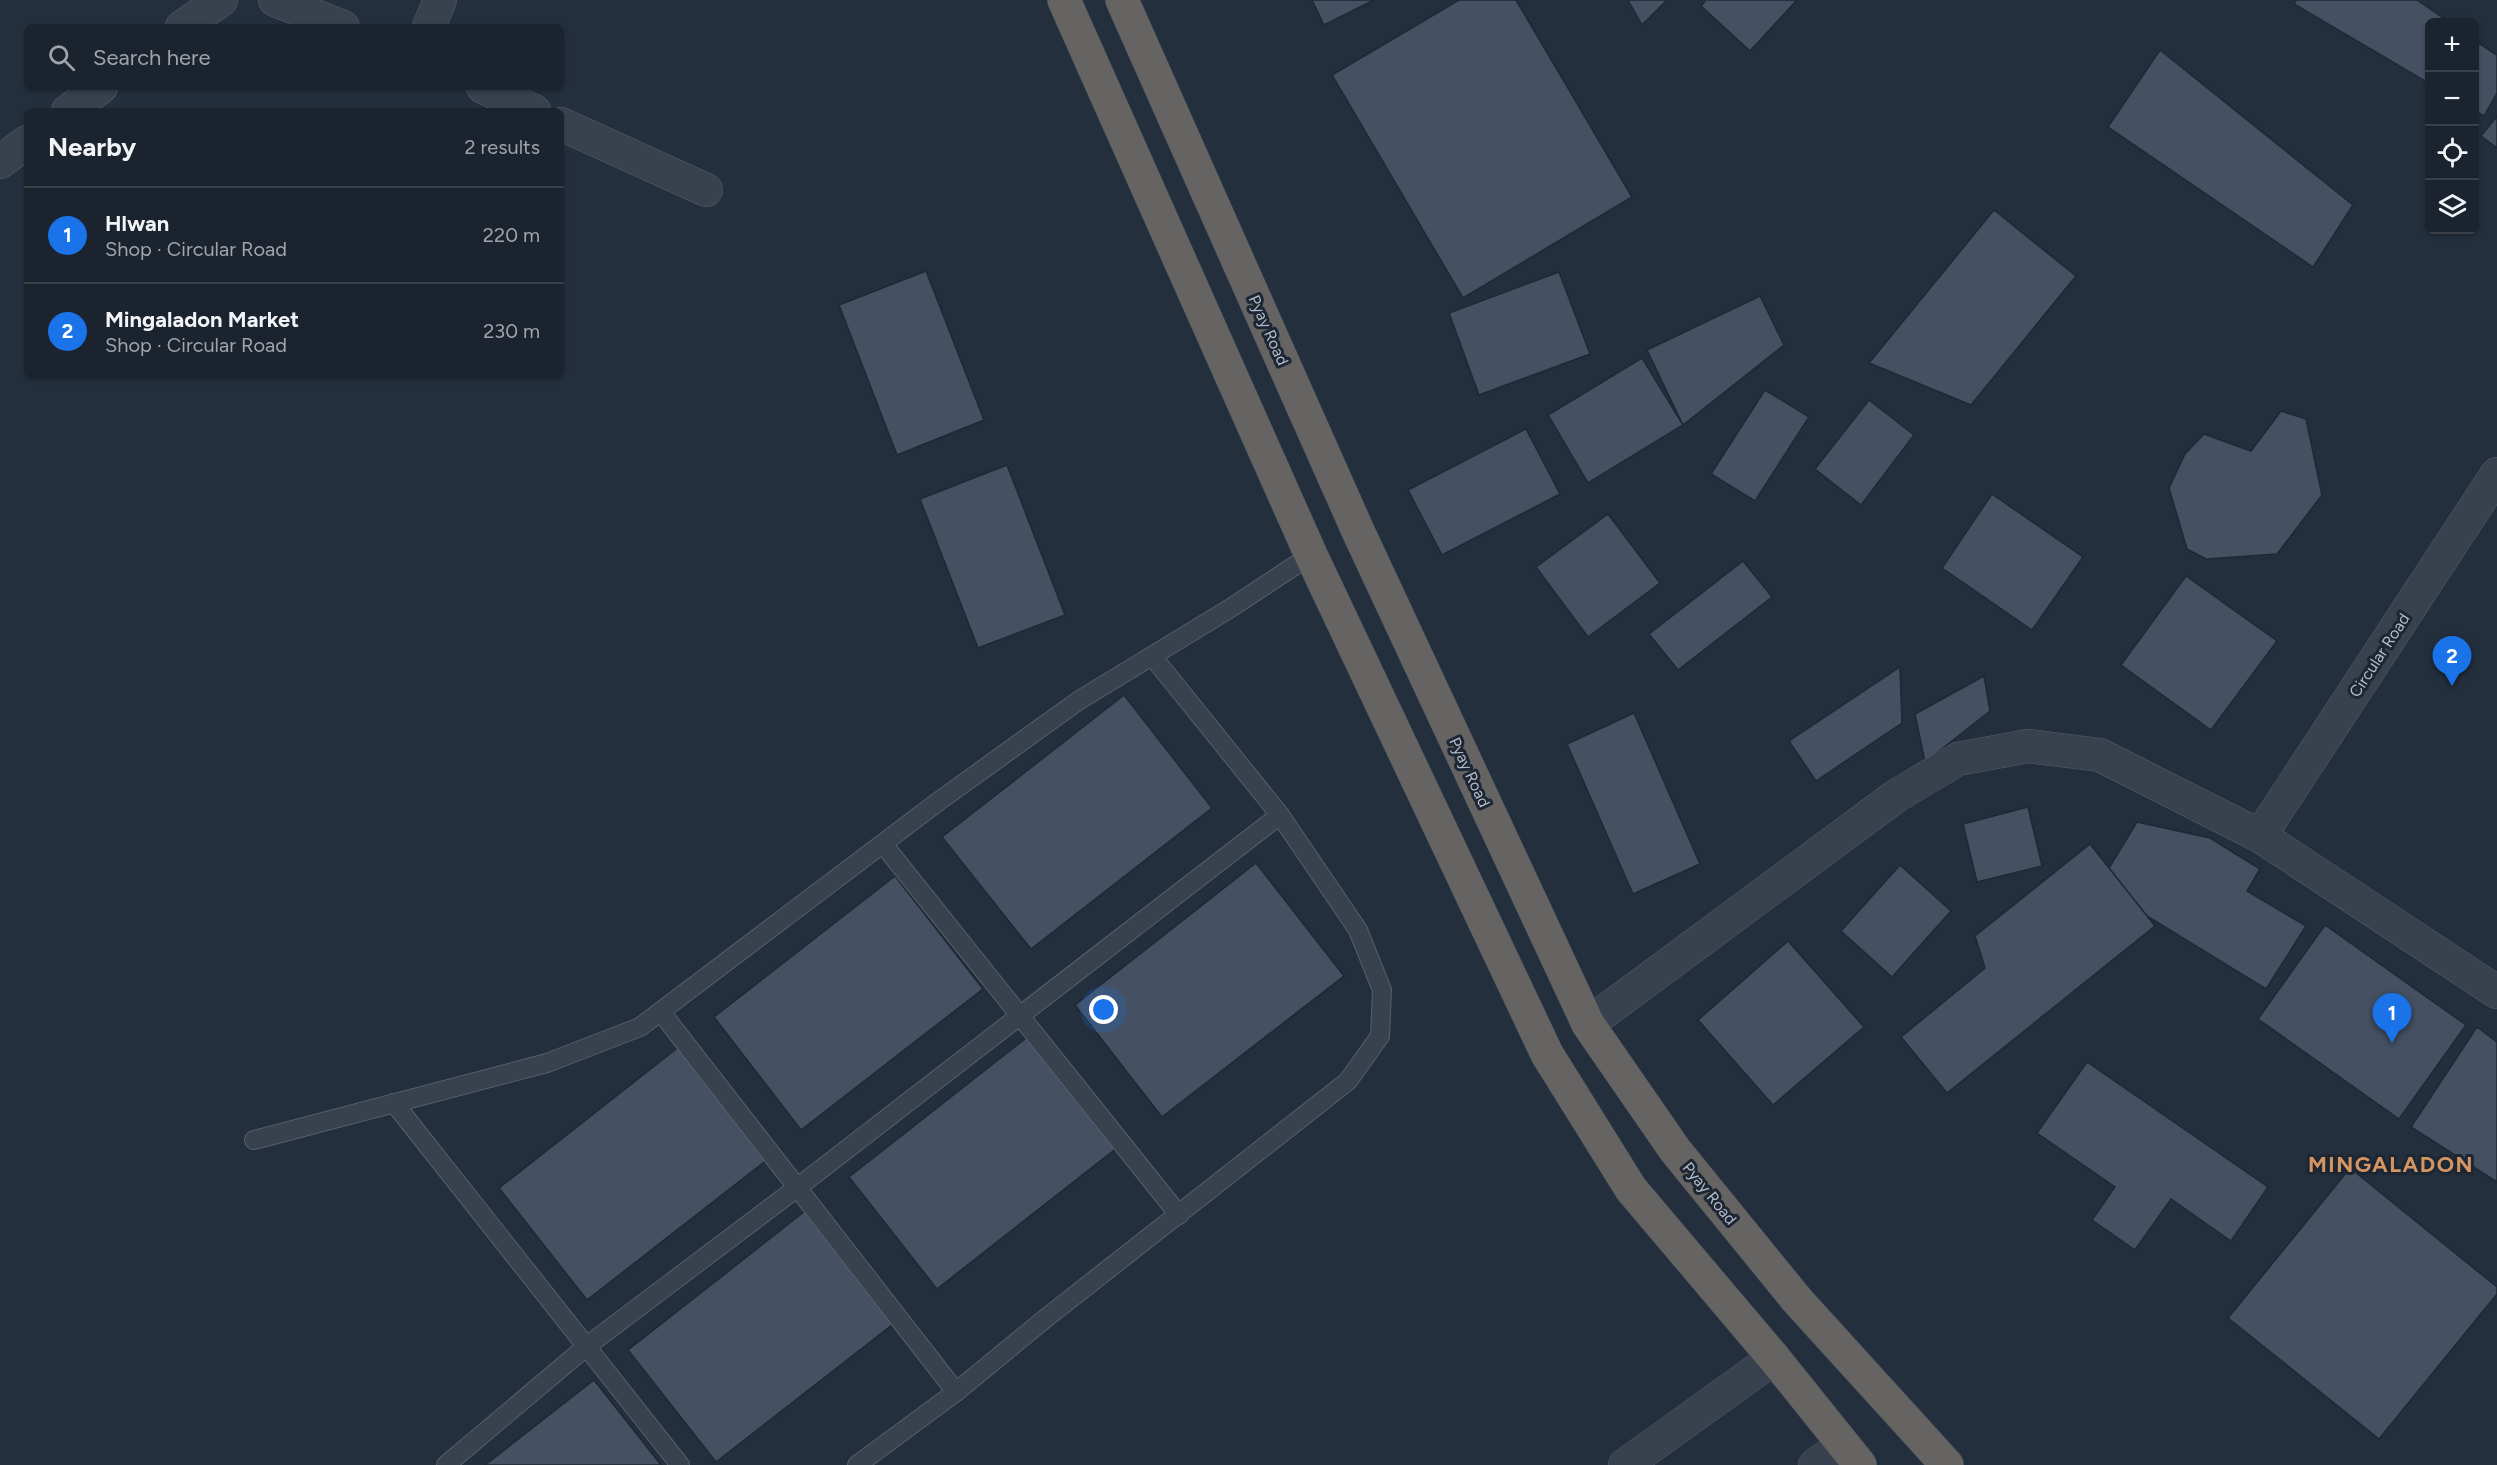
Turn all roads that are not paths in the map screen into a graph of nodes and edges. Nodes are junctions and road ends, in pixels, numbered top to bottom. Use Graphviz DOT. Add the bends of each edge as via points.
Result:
graph roads {
  1 [pos="221,0"];
  2 [pos="275,0"];
  3 [pos="440,0"];
  4 [pos="1064,0"];
  5 [pos="1122,0"];
  6 [pos="186,24"];
  7 [pos="335,24"];
  8 [pos="430,24"];
  9 [pos="97,90"];
  10 [pos="489,90"];
  11 [pos="72,108"];
  12 [pos="528,108"];
  13 [pos="564,125"];
  14 [pos="24,144"];
  15 [pos="0,162"];
  16 [pos="706,190"];
  17 [pos="2497,474"];
  18 [pos="1311,555"];
  19 [pos="1152,656"];
  20 [pos="1280,815"];
  21 [pos="2260,836"];
  22 [pos="883,844"];
  23 [pos="2497,992"];
  24 [pos="661,1012"];
  25 [pos="1019,1015"];
  26 [pos="1588,1024"];
  27 [pos="394,1103"];
  28 [pos="254,1140"];
  29 [pos="798,1187"];
  30 [pos="1179,1215"];
  31 [pos="587,1346"];
  32 [pos="1774,1358"];
  33 [pos="956,1392"];
  34 [pos="1851,1455"];
  35 [pos="446,1465"];
  36 [pos="680,1465"];
  37 [pos="857,1465"];
  38 [pos="1625,1465"];
  39 [pos="1815,1465"];
  40 [pos="1947,1465"];
  1 -- 6 [label="street"];
  2 -- 7 [label="street"];
  3 -- 8 [label="street"];
  4 -- 18 [label="highway"];
  5 -- 26 [label="highway, Pyay Road" via="1358,531"];
  9 -- 11 [label="street"];
  10 -- 12 [label="street"];
  13 -- 16 [label="street"];
  14 -- 15 [label="street"];
  17 -- 21 [label="street, Circular Road"];
  18 -- 19 [label="lane"];
  18 -- 32 [label="highway" via="1547,1054 1631,1189"];
  19 -- 20 [label="lane"];
  19 -- 22 [label="lane" via="1078,701"];
  20 -- 25 [label="lane"];
  20 -- 30 [label="lane" via="1358,930 1382,990 1380,1036 1348,1081"];
  21 -- 23 [label="street"];
  21 -- 26 [label="street" via="2100,755 2028,746 1959,759 1896,796"];
  22 -- 24 [label="lane"];
  22 -- 25 [label="lane"];
  24 -- 27 [label="lane" via="640,1027 547,1063"];
  24 -- 29 [label="lane"];
  25 -- 29 [label="lane"];
  25 -- 30 [label="lane"];
  26 -- 40 [label="highway, Pyay Road" via="1676,1150 1797,1300"];
  27 -- 28 [label="lane"];
  27 -- 31 [label="lane"];
  29 -- 31 [label="lane"];
  29 -- 33 [label="lane"];
  30 -- 33 [label="lane"];
  31 -- 35 [label="lane"];
  31 -- 36 [label="lane"];
  32 -- 34 [label="highway"];
  32 -- 38 [label="street"];
  33 -- 37 [label="lane"];
  34 -- 39 [label="street"];
}
